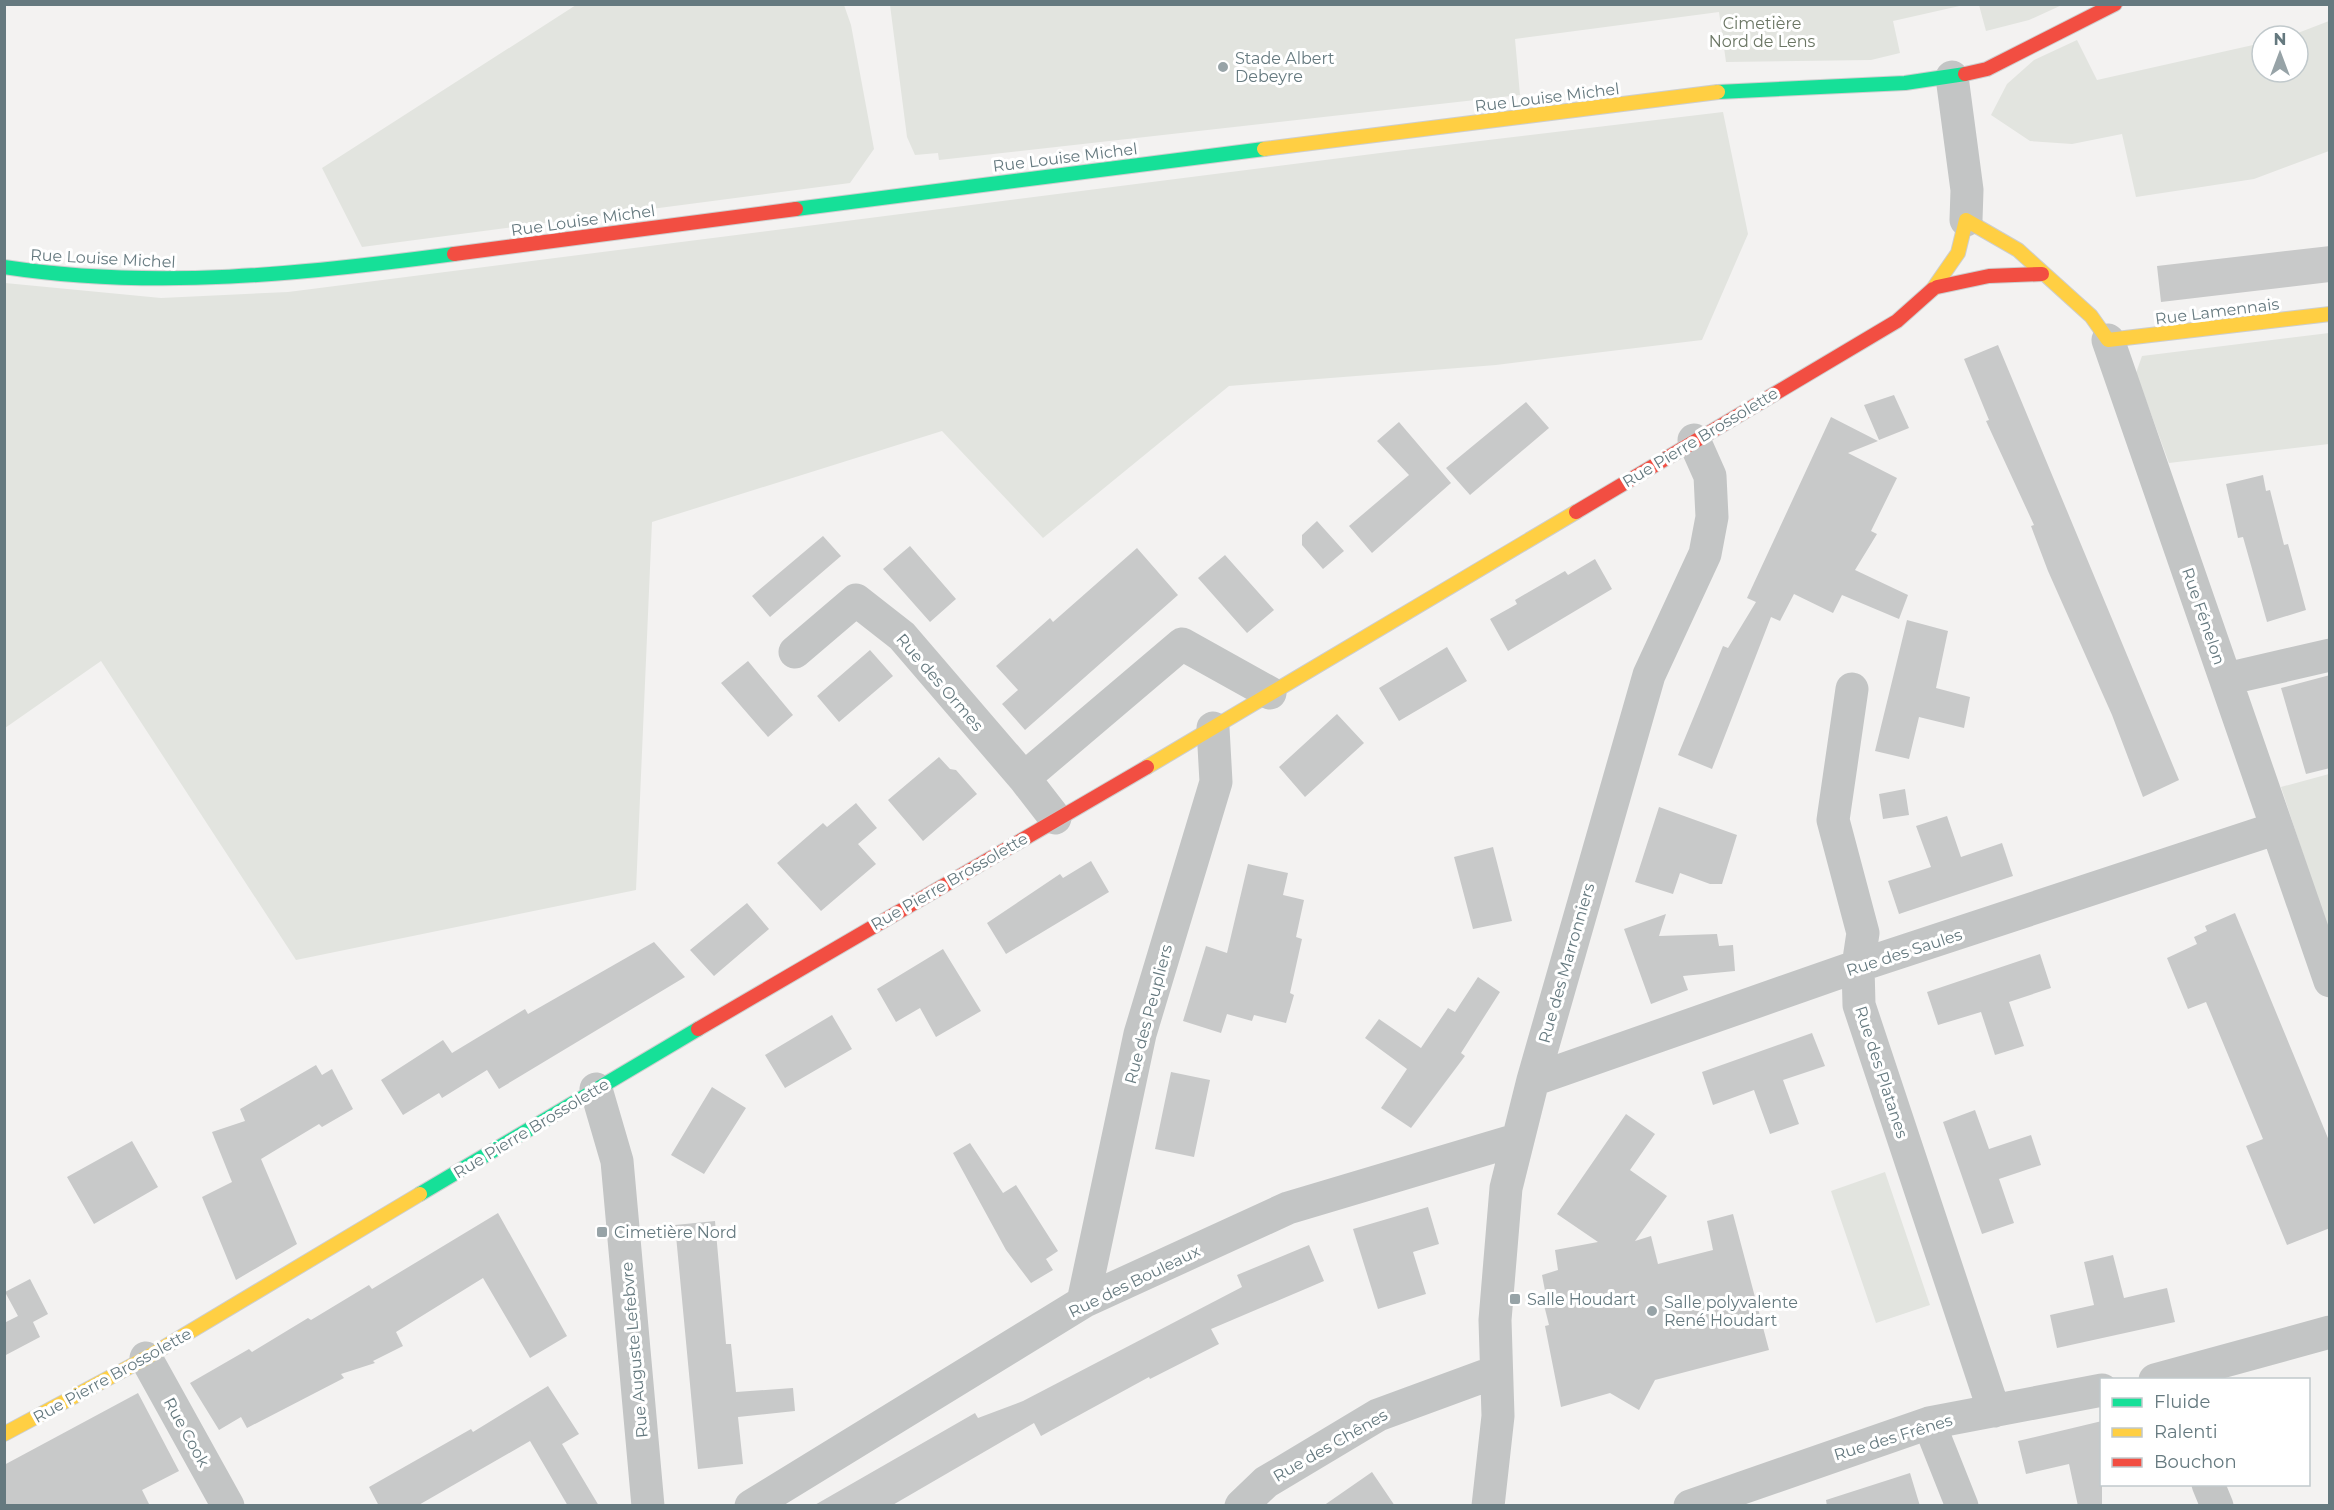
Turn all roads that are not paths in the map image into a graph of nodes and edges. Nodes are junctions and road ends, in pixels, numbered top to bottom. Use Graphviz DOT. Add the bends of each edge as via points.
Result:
graph roads {
  1 [pos="2115,4"];
  2 [pos="1952,77"];
  3 [pos="1966,220"];
  4 [pos="4,267"];
  5 [pos="2042,274"];
  6 [pos="1937,287"];
  7 [pos="2330,314"];
  8 [pos="2108,340"];
  9 [pos="1694,440"];
  10 [pos="795,652"];
  11 [pos="2330,655"];
  12 [pos="2226,679"];
  13 [pos="1852,689"];
  14 [pos="1270,693"];
  15 [pos="1213,728"];
  16 [pos="1024,778"];
  17 [pos="1055,818"];
  18 [pos="2277,828"];
  19 [pos="1858,966"];
  20 [pos="2330,981"];
  21 [pos="1533,1080"];
  22 [pos="596,1089"];
  23 [pos="1516,1140"];
  24 [pos="1083,1302"];
  25 [pos="2330,1332"];
  26 [pos="146,1358"];
  27 [pos="1495,1372"];
  28 [pos="2164,1378"];
  29 [pos="2100,1390"];
  30 [pos="1994,1411"];
  31 [pos="1929,1423"];
  32 [pos="8,1426"];
  33 [pos="2208,1486"];
  34 [pos="228,1506"];
  35 [pos="648,1506"];
  36 [pos="751,1506"];
  37 [pos="1241,1506"];
  38 [pos="1488,1506"];
  39 [pos="1690,1506"];
  40 [pos="1962,1506"];
  41 [pos="2217,1506"];
  1 -- 2 [label="street, Rue Louise Michel" via="1987,69"];
  2 -- 3 [label="street, Rue Pierre Brossolette" via="1967,190"];
  2 -- 4 [label="street, Rue Louise Michel" via="1670,98 323,271 235,279 142,280"];
  3 -- 5 [label="street, Rue Fénelon" via="2018,250"];
  3 -- 6 [label="street, Rue Pierre Brossolette" via="1954,264"];
  5 -- 6 [label="street" via="2004,272"];
  5 -- 8 [label="street, Rue Fénelon" via="2067,292"];
  6 -- 9 [label="street, Rue Pierre Brossolette" via="1897,321"];
  7 -- 8 [label="street, Rue Lamennais"];
  8 -- 12 [label="street, Rue Fénelon"];
  9 -- 14 [label="street, Rue Pierre Brossolette"];
  9 -- 21 [label="street, Rue des Marronniers" via="1710,476 1712,517 1705,555 1649,675"];
  10 -- 16 [label="street, Rue des Ormes" via="856,600 902,636"];
  11 -- 12 [label="street"];
  12 -- 18 [label="street, Rue Fénelon"];
  13 -- 19 [label="street, Rue des Platanes" via="1833,820 1863,933"];
  14 -- 15 [label="street, Rue Pierre Brossolette"];
  14 -- 16 [label="street" via="1182,644"];
  15 -- 17 [label="street, Rue Pierre Brossolette"];
  15 -- 24 [label="street, Rue des Peupliers" via="1216,782 1140,1034"];
  16 -- 17 [label="street"];
  17 -- 22 [label="street, Rue Pierre Brossolette"];
  18 -- 19 [label="street, Rue des Saules"];
  18 -- 20 [label="street, Rue Fénelon"];
  19 -- 21 [label="street, Rue des Saules"];
  19 -- 30 [label="street, Rue des Platanes" via="1859,1005"];
  21 -- 23 [label="street, Rue des Marronniers"];
  22 -- 26 [label="street, Rue Pierre Brossolette"];
  22 -- 35 [label="street, Rue Auguste Lefebvre" via="617,1161"];
  23 -- 24 [label="street, Rue des Bouleaux" via="1288,1208"];
  23 -- 27 [label="street, Rue des Marronniers" via="1506,1188 1495,1320"];
  24 -- 36 [label="street, Rue des Bouleaux"];
  25 -- 28 [label="street"];
  26 -- 32 [label="street, Rue Pierre Brossolette"];
  26 -- 34 [label="street, Rue Cook"];
  27 -- 37 [label="street, Rue des Chênes" via="1378,1414 1266,1482"];
  27 -- 38 [label="street, Rue des Marronniers" via="1498,1416"];
  29 -- 30 [label="street, Rue des Frênes"];
  30 -- 31 [label="street, Rue des Frênes"];
  31 -- 39 [label="street, Rue des Frênes"];
  31 -- 40 [label="street"];
  33 -- 41 [label="street"];
}
